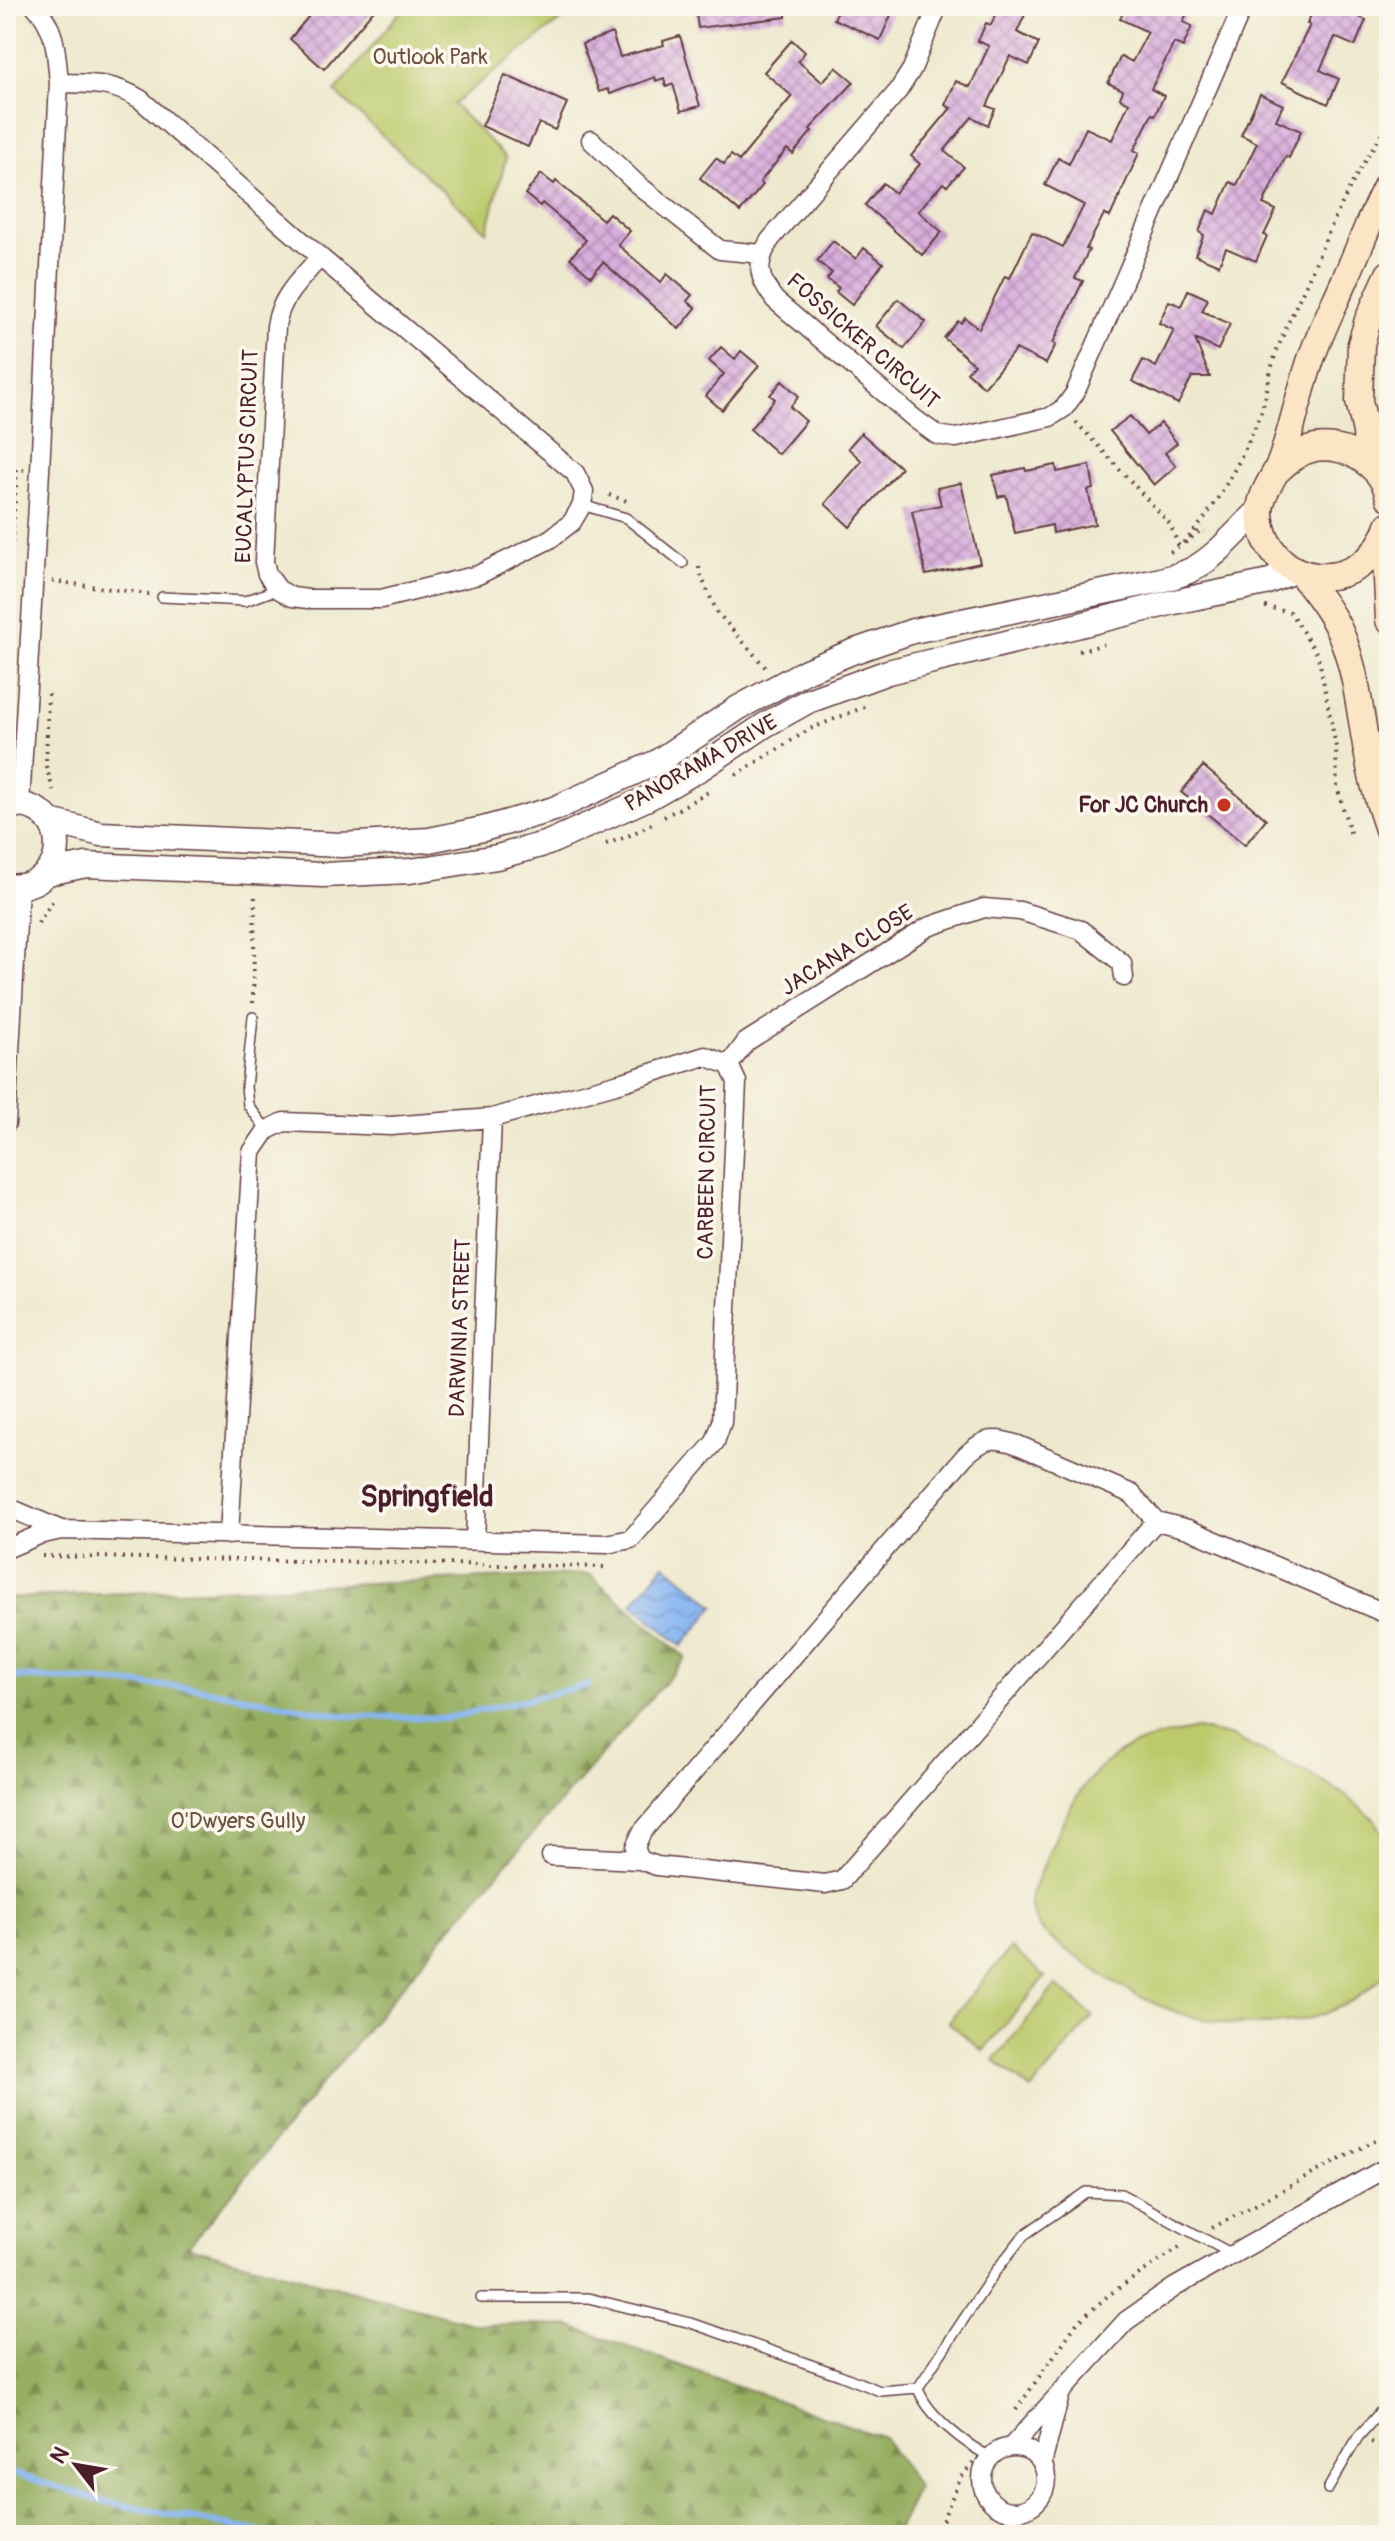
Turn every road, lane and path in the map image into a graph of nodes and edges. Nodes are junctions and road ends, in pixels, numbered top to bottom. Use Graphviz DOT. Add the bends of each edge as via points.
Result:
graph roads {
  1 [pos="35,6"];
  2 [pos="427,6"];
  3 [pos="444,6"];
  4 [pos="938,6"];
  5 [pos="1243,6"];
  6 [pos="59,83"];
  7 [pos="1389,124"];
  8 [pos="591,140"];
  9 [pos="1389,181"];
  10 [pos="762,254"];
  11 [pos="320,257"];
  12 [pos="1389,274"];
  13 [pos="1064,408"];
  14 [pos="1367,463"];
  15 [pos="40,471"];
  16 [pos="1277,471"];
  17 [pos="607,495"];
  18 [pos="1389,497"];
  19 [pos="636,504"];
  20 [pos="582,505"];
  21 [pos="1260,510"];
  22 [pos="1387,532"];
  23 [pos="1209,536"];
  24 [pos="1179,548"];
  25 [pos="1165,555"];
  26 [pos="698,556"];
  27 [pos="683,563"];
  28 [pos="8,571"];
  29 [pos="1298,571"];
  30 [pos="52,581"];
  31 [pos="278,589"];
  32 [pos="162,597"];
  33 [pos="1262,607"];
  34 [pos="1389,620"];
  35 [pos="1122,639"];
  36 [pos="6,640"];
  37 [pos="1066,653"];
  38 [pos="778,665"];
  39 [pos="767,670"];
  40 [pos="757,676"];
  41 [pos="49,689"];
  42 [pos="874,703"];
  43 [pos="729,779"];
  44 [pos="717,786"];
  45 [pos="13,805"];
  46 [pos="56,812"];
  47 [pos="1389,832"];
  48 [pos="1351,836"];
  49 [pos="599,847"];
  50 [pos="256,872"];
  51 [pos="54,882"];
  52 [pos="12,887"];
  53 [pos="16,938"];
  54 [pos="1124,977"];
  55 [pos="253,1017"];
  56 [pos="729,1065"];
  57 [pos="492,1118"];
  58 [pos="6,1124"];
  59 [pos="267,1130"];
  60 [pos="9,1504"];
  61 [pos="1156,1521"];
  62 [pos="61,1530"];
  63 [pos="229,1535"];
  64 [pos="475,1541"];
  65 [pos="607,1544"];
  66 [pos="6,1548"];
  67 [pos="39,1557"];
  68 [pos="1389,1615"];
  69 [pos="551,1856"];
  70 [pos="640,1860"];
  71 [pos="1389,2166"];
  72 [pos="1234,2255"];
  73 [pos="481,2298"];
  74 [pos="918,2388"];
  75 [pos="1060,2393"];
  76 [pos="1389,2402"];
  77 [pos="1011,2447"];
  78 [pos="986,2454"];
  79 [pos="1042,2464"];
  80 [pos="1328,2489"];
  81 [pos="936,2535"];
  1 -- 6 [label="street" via="54,36"];
  2 -- 3 [label="path"];
  4 -- 10 [label="street" via="898,91"];
  5 -- 13 [label="street"];
  6 -- 11 [label="street" via="104,84 140,99"];
  6 -- 15 [label="street"];
  7 -- 24 [label="path" via="1342,201 1275,355 1247,447"];
  8 -- 10 [label="street" via="720,250"];
  9 -- 16 [label="main road" via="1312,356"];
  10 -- 13 [label="street, FOSSICKER CIRCUIT" via="761,282 775,300 937,435 956,438 1050,417"];
  11 -- 20 [label="street" via="575,473 584,491"];
  11 -- 31 [label="street, EUCALYPTUS CIRCUIT" via="287,295 276,326 264,562"];
  12 -- 14 [label="main road" via="1361,344 1359,401"];
  13 -- 24 [label="path" via="1170,524"];
  14 -- 16 [label="main road" via="1352,452 1316,448 1292,457"];
  14 -- 18 [label="main road" via="1381,476"];
  15 -- 28 [label="path" via="17,469"];
  15 -- 45 [label="street"];
  16 -- 21 [label="main road"];
  17 -- 19 [label="path"];
  20 -- 27 [label="lane" via="626,518"];
  20 -- 31 [label="street, EUCALYPTUS CIRCUIT" via="572,522 550,539 478,575 381,599 308,599"];
  21 -- 29 [label="main road" via="1273,550"];
  21 -- 46 [label="street, PANORAMA DRIVE" via="1192,570 913,631 852,652 738,708 657,762 554,809 483,829 429,840 341,845 101,834"];
  22 -- 29 [label="main road" via="1376,554 1350,572 1315,576"];
  22 -- 34 [label="main road"];
  23 -- 24 [label="path" via="1201,530"];
  24 -- 25 [label="path"];
  26 -- 39 [label="path" via="717,612"];
  28 -- 36 [label="path"];
  29 -- 47 [label="main road" via="1340,633"];
  29 -- 50 [label="street, PANORAMA DRIVE" via="888,672 808,701 648,798 548,843 410,871"];
  30 -- 32 [label="path"];
  31 -- 32 [label="lane" via="245,601"];
  33 -- 48 [label="path" via="1290,612 1317,654 1336,747 1337,787"];
  35 -- 37 [label="path"];
  38 -- 39 [label="path"];
  39 -- 40 [label="path"];
  41 -- 46 [label="path" via="46,766"];
  42 -- 43 [label="path" via="810,729"];
  44 -- 49 [label="path"];
  45 -- 46 [label="street, PANORAMA DRIVE"];
  46 -- 51 [label="street"];
  50 -- 51 [label="street, PANORAMA DRIVE" via="86,865"];
  50 -- 55 [label="path"];
  51 -- 52 [label="street, PANORAMA DRIVE"];
  51 -- 53 [label="path" via="35,938"];
  52 -- 53 [label="street"];
  53 -- 58 [label="street"];
  54 -- 56 [label="street, JACANA CLOSE" via="1122,963 1081,930 1020,911 984,908 928,927 746,1042"];
  55 -- 59 [label="lane" via="248,1105"];
  56 -- 57 [label="street, CARBEEN CIRCUIT" via="705,1056"];
  56 -- 65 [label="street, CARBEEN CIRCUIT" via="737,1082 722,1422 715,1442 631,1539"];
  57 -- 59 [label="street, CARBEEN CIRCUIT" via="391,1126 284,1122"];
  57 -- 64 [label="street, DARWINIA STREET"];
  59 -- 63 [label="street" via="252,1152"];
  60 -- 62 [label="street, CARBEEN CIRCUIT"];
  60 -- 66 [label="street" via="15,1531"];
  61 -- 68 [label="street" via="1188,1529"];
  61 -- 70 [label="street" via="842,1880 825,1884"];
  61 -- 70 [label="street" via="1132,1494 1000,1439 980,1442 642,1832 635,1847"];
  62 -- 63 [label="street, CARBEEN CIRCUIT"];
  62 -- 66 [label="street, CARBEEN CIRCUIT"];
  63 -- 64 [label="street, CARBEEN CIRCUIT"];
  64 -- 65 [label="street, CARBEEN CIRCUIT"];
  65 -- 67 [label="path" via="606,1567"];
  69 -- 70 [label="street"];
  71 -- 72 [label="street"];
  72 -- 74 [label="lane" via="1121,2194 1086,2192 1024,2235"];
  72 -- 75 [label="street" via="1126,2321"];
  73 -- 74 [label="lane" via="588,2298 691,2323 880,2391"];
  74 -- 78 [label="lane" via="935,2417"];
  75 -- 77 [label="street"];
  75 -- 79 [label="street"];
  76 -- 80 [label="lane" via="1358,2437"];
  77 -- 78 [label="street"];
  77 -- 79 [label="street" via="1030,2451"];
  78 -- 79 [label="street" via="985,2493 995,2505 1009,2510 1025,2509 1042,2494"];
  78 -- 81 [label="path" via="960,2479"];
}
